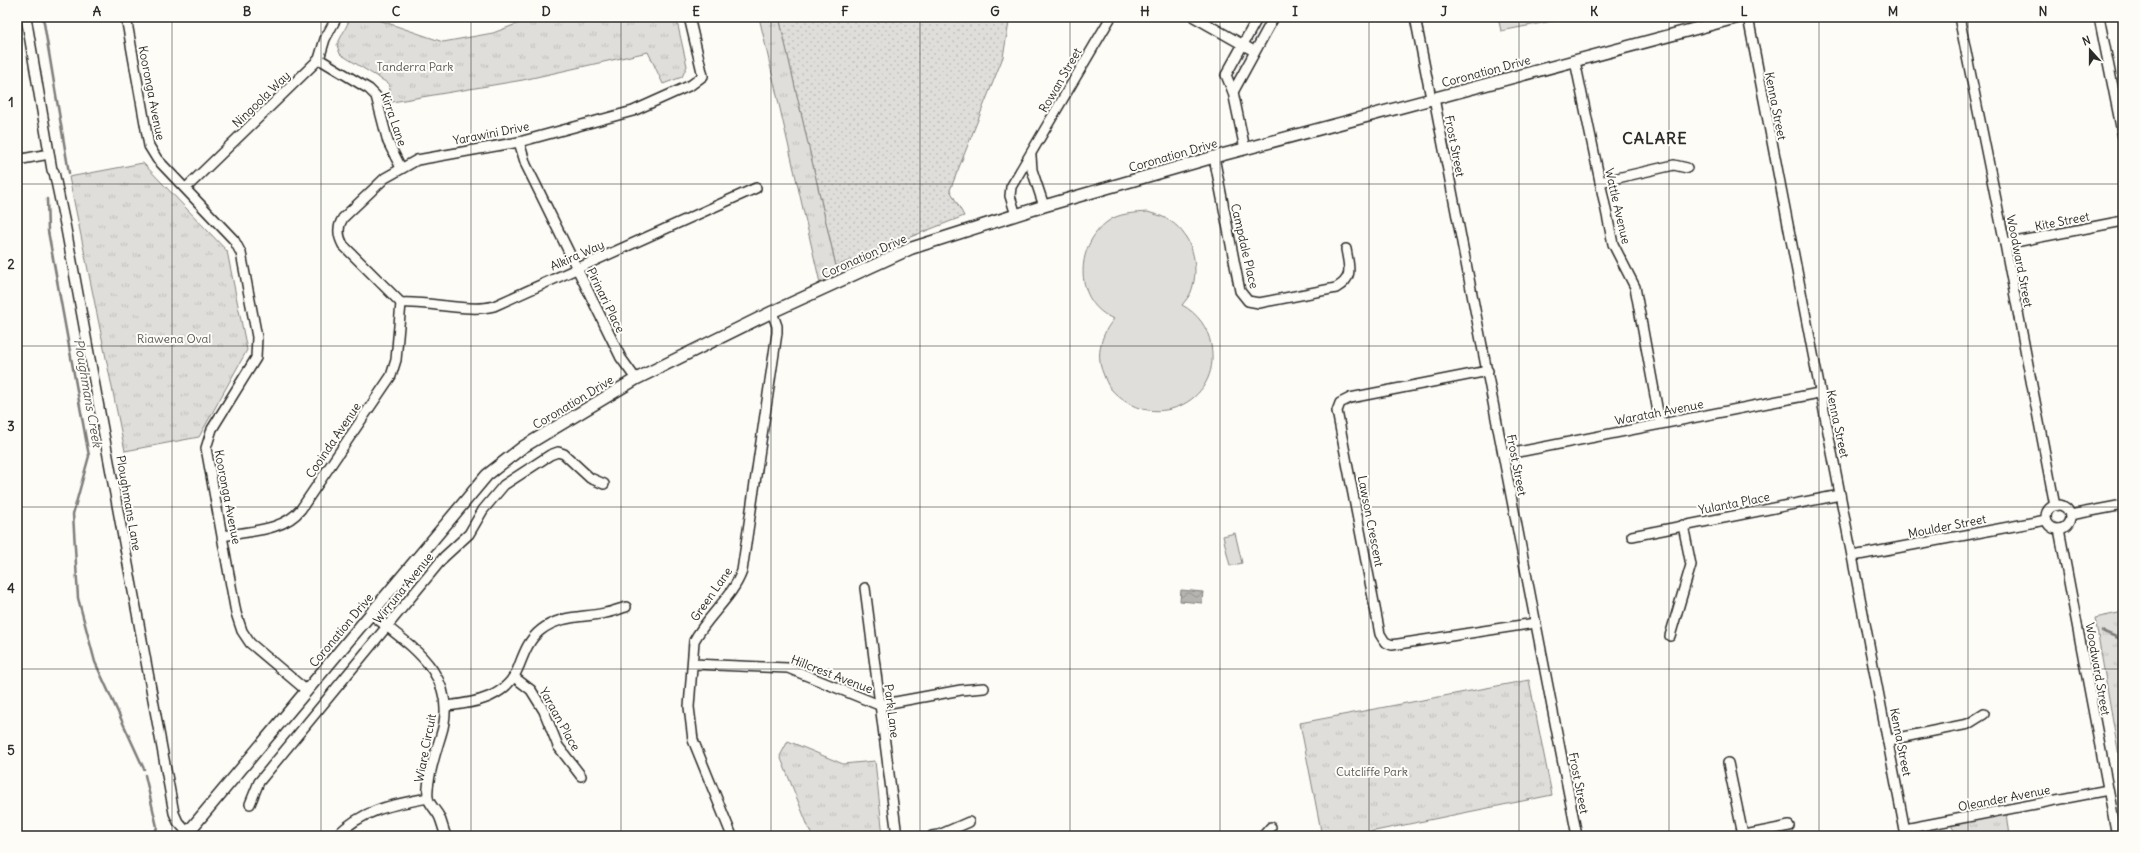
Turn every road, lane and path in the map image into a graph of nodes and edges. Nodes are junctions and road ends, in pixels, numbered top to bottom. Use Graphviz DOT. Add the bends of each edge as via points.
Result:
graph roads {
  1 [pos="26,17"];
  2 [pos="126,17"];
  3 [pos="338,17"];
  4 [pos="688,17"];
  5 [pos="1110,17"];
  6 [pos="1194,17"];
  7 [pos="1258,17"];
  8 [pos="1274,17"];
  9 [pos="1415,17"];
  10 [pos="1739,17"];
  11 [pos="1748,17"];
  12 [pos="2099,17"];
  13 [pos="1960,19"];
  14 [pos="1241,45"];
  15 [pos="1254,51"];
  16 [pos="319,59"];
  17 [pos="1575,61"];
  18 [pos="1232,92"];
  19 [pos="1432,98"];
  20 [pos="48,137"];
  21 [pos="2123,137"];
  22 [pos="520,142"];
  23 [pos="1245,149"];
  24 [pos="49,154"];
  25 [pos="1031,156"];
  26 [pos="1214,157"];
  27 [pos="17,160"];
  28 [pos="401,168"];
  29 [pos="1687,168"];
  30 [pos="54,172"];
  31 [pos="1600,182"];
  32 [pos="186,188"];
  33 [pos="756,188"];
  34 [pos="1044,206"];
  35 [pos="1016,215"];
  36 [pos="2123,221"];
  37 [pos="2005,244"];
  38 [pos="1346,250"];
  39 [pos="577,269"];
  40 [pos="401,303"];
  41 [pos="772,312"];
  42 [pos="1488,371"];
  43 [pos="636,379"];
  44 [pos="1819,393"];
  45 [pos="1660,423"];
  46 [pos="1503,455"];
  47 [pos="604,484"];
  48 [pos="1840,495"];
  49 [pos="2123,505"];
  50 [pos="2055,506"];
  51 [pos="2070,515"];
  52 [pos="2046,520"];
  53 [pos="1683,525"];
  54 [pos="2060,529"];
  55 [pos="223,536"];
  56 [pos="1632,536"];
  57 [pos="1853,556"];
  58 [pos="864,588"];
  59 [pos="626,607"];
  60 [pos="371,614"];
  61 [pos="1536,622"];
  62 [pos="387,627"];
  63 [pos="1670,636"];
  64 [pos="693,664"];
  65 [pos="514,677"];
  66 [pos="984,688"];
  67 [pos="307,691"];
  68 [pos="878,705"];
  69 [pos="446,706"];
  70 [pos="1984,714"];
  71 [pos="1889,740"];
  72 [pos="1728,763"];
  73 [pos="581,776"];
  74 [pos="2108,790"];
  75 [pos="428,798"];
  76 [pos="250,804"];
  77 [pos="969,822"];
  78 [pos="1789,826"];
  79 [pos="1271,828"];
  80 [pos="1906,832"];
  81 [pos="187,835"];
  82 [pos="336,836"];
  83 [pos="446,836"];
  84 [pos="732,836"];
  85 [pos="897,836"];
  86 [pos="932,836"];
  87 [pos="1263,836"];
  88 [pos="1577,836"];
  89 [pos="1741,836"];
  90 [pos="2117,836"];
  1 -- 20 [label="street, Ploughmans Lane"];
  2 -- 32 [label="street, Kooronga Avenue" via="149,146 157,160"];
  3 -- 16 [label="street, Ningoola Way" via="325,39"];
  4 -- 22 [label="street, Yarawini Drive" via="703,76 691,85 633,110"];
  5 -- 25 [label="street, Rowan Street"];
  6 -- 14 [label="street"];
  7 -- 14 [label="street"];
  8 -- 15 [label="street"];
  9 -- 19 [label="street, Frost Street"];
  10 -- 17 [label="main road, Coronation Drive"];
  11 -- 44 [label="street, Kenna Street"];
  12 -- 21 [label="street"];
  13 -- 37 [label="street, Woodward Street"];
  14 -- 15 [label="street"];
  14 -- 18 [label="street" via="1226,75"];
  15 -- 18 [label="street"];
  16 -- 28 [label="street, Kirra Lane" via="369,89 376,96 388,142"];
  16 -- 32 [label="street, Ningoola Way"];
  17 -- 19 [label="main road, Coronation Drive"];
  17 -- 31 [label="street, Wattle Avenue"];
  18 -- 23 [label="street"];
  19 -- 23 [label="main road, Coronation Drive"];
  19 -- 42 [label="street, Frost Street"];
  20 -- 24 [label="street, Ploughmans Lane"];
  20 -- 30 [label="street, Ploughmans Lane" via="56,169"];
  22 -- 28 [label="street, Yarawini Drive" via="430,157"];
  22 -- 39 [label="street, Pirinari Place" via="526,165"];
  23 -- 26 [label="main road, Coronation Drive"];
  24 -- 27 [label="street"];
  24 -- 30 [label="street, Ploughmans Lane"];
  25 -- 34 [label="street" via="1032,170"];
  25 -- 35 [label="street, Rowan Street" via="1024,161 1010,191"];
  26 -- 34 [label="main road, Coronation Drive"];
  26 -- 38 [label="street, Campdale Place" via="1240,291 1248,301 1259,302 1336,288 1347,281 1349,275"];
  28 -- 40 [label="street, Yarawini Drive" via="385,178 343,218 339,233 343,245"];
  29 -- 31 [label="street" via="1674,165"];
  30 -- 81 [label="street, Ploughmans Lane" via="174,813"];
  31 -- 45 [label="street, Wattle Avenue" via="1613,244 1635,287"];
  32 -- 55 [label="street, Kooronga Avenue" via="234,240 241,253 257,337 256,358 212,429 206,448"];
  33 -- 39 [label="street, Alkira Way"];
  34 -- 35 [label="main road, Coronation Drive"];
  35 -- 41 [label="main road, Coronation Drive" via="912,248"];
  36 -- 37 [label="street, Kite Street"];
  37 -- 50 [label="street, Woodward Street"];
  39 -- 40 [label="street, Alkira Way" via="489,308 420,302"];
  39 -- 43 [label="street, Pirinari Place" via="621,358"];
  40 -- 55 [label="street, Cooinda Avenue" via="396,360 391,376 301,509 292,518 276,526"];
  41 -- 43 [label="main road, Coronation Drive"];
  41 -- 64 [label="street, Green Lane" via="777,333 742,571 737,582 694,641"];
  42 -- 46 [label="street, Frost Street"];
  42 -- 61 [label="street, Lawson Crescent" via="1350,398 1340,403 1337,411 1380,634 1385,642 1392,645"];
  43 -- 60 [label="main road, Coronation Drive" via="523,447 487,475"];
  44 -- 45 [label="street, Waratah Avenue"];
  44 -- 48 [label="street, Kenna Street"];
  45 -- 46 [label="street, Waratah Avenue"];
  46 -- 61 [label="street, Frost Street"];
  47 -- 62 [label="street, Wirruna Avenue" via="590,478 564,454 558,452 511,479 496,493 469,534 444,557"];
  48 -- 53 [label="street, Yulanta Place"];
  48 -- 57 [label="street, Kenna Street"];
  49 -- 51 [label="street"];
  50 -- 51 [label="street" via="2063,506"];
  50 -- 52 [label="street" via="2047,512"];
  51 -- 54 [label="street" via="2069,523"];
  52 -- 54 [label="street" via="2049,526"];
  52 -- 57 [label="street, Moulder Street"];
  53 -- 56 [label="street, Yulanta Place"];
  53 -- 63 [label="street" via="1691,565"];
  54 -- 74 [label="street, Woodward Street"];
  55 -- 67 [label="street, Kooronga Avenue" via="236,613 242,631 250,643"];
  57 -- 71 [label="street, Kenna Street"];
  58 -- 68 [label="street, Park Lane"];
  59 -- 65 [label="street" via="606,613 563,619 542,629 527,646"];
  60 -- 62 [label="street, Wiare Circuit"];
  60 -- 67 [label="main road, Coronation Drive"];
  61 -- 88 [label="street, Frost Street"];
  62 -- 69 [label="street, Wiare Circuit" via="414,648 429,664 442,686"];
  62 -- 76 [label="street, Wirruna Avenue" via="260,782"];
  64 -- 68 [label="street, Hillcrest Avenue" via="788,668"];
  64 -- 84 [label="street, Green Lane" via="688,707 693,740"];
  65 -- 69 [label="street" via="489,698 470,704"];
  65 -- 73 [label="street, Yaraan Place" via="531,690 544,710 558,746"];
  66 -- 68 [label="street, Hillcrest Avenue"];
  67 -- 81 [label="main road, Coronation Drive"];
  68 -- 85 [label="street, Park Lane"];
  69 -- 75 [label="street, Wiare Circuit" via="442,733 432,760"];
  70 -- 71 [label="street" via="1968,724"];
  71 -- 80 [label="street, Kenna Street"];
  72 -- 89 [label="street"];
  74 -- 80 [label="street, Oleander Avenue"];
  74 -- 90 [label="street, Woodward Street"];
  75 -- 82 [label="street, Wiare Circuit" via="381,807 349,823"];
  75 -- 83 [label="street, Wiare Circuit" via="439,816"];
  77 -- 86 [label="street"];
  78 -- 89 [label="street"];
  79 -- 87 [label="street"];
}
